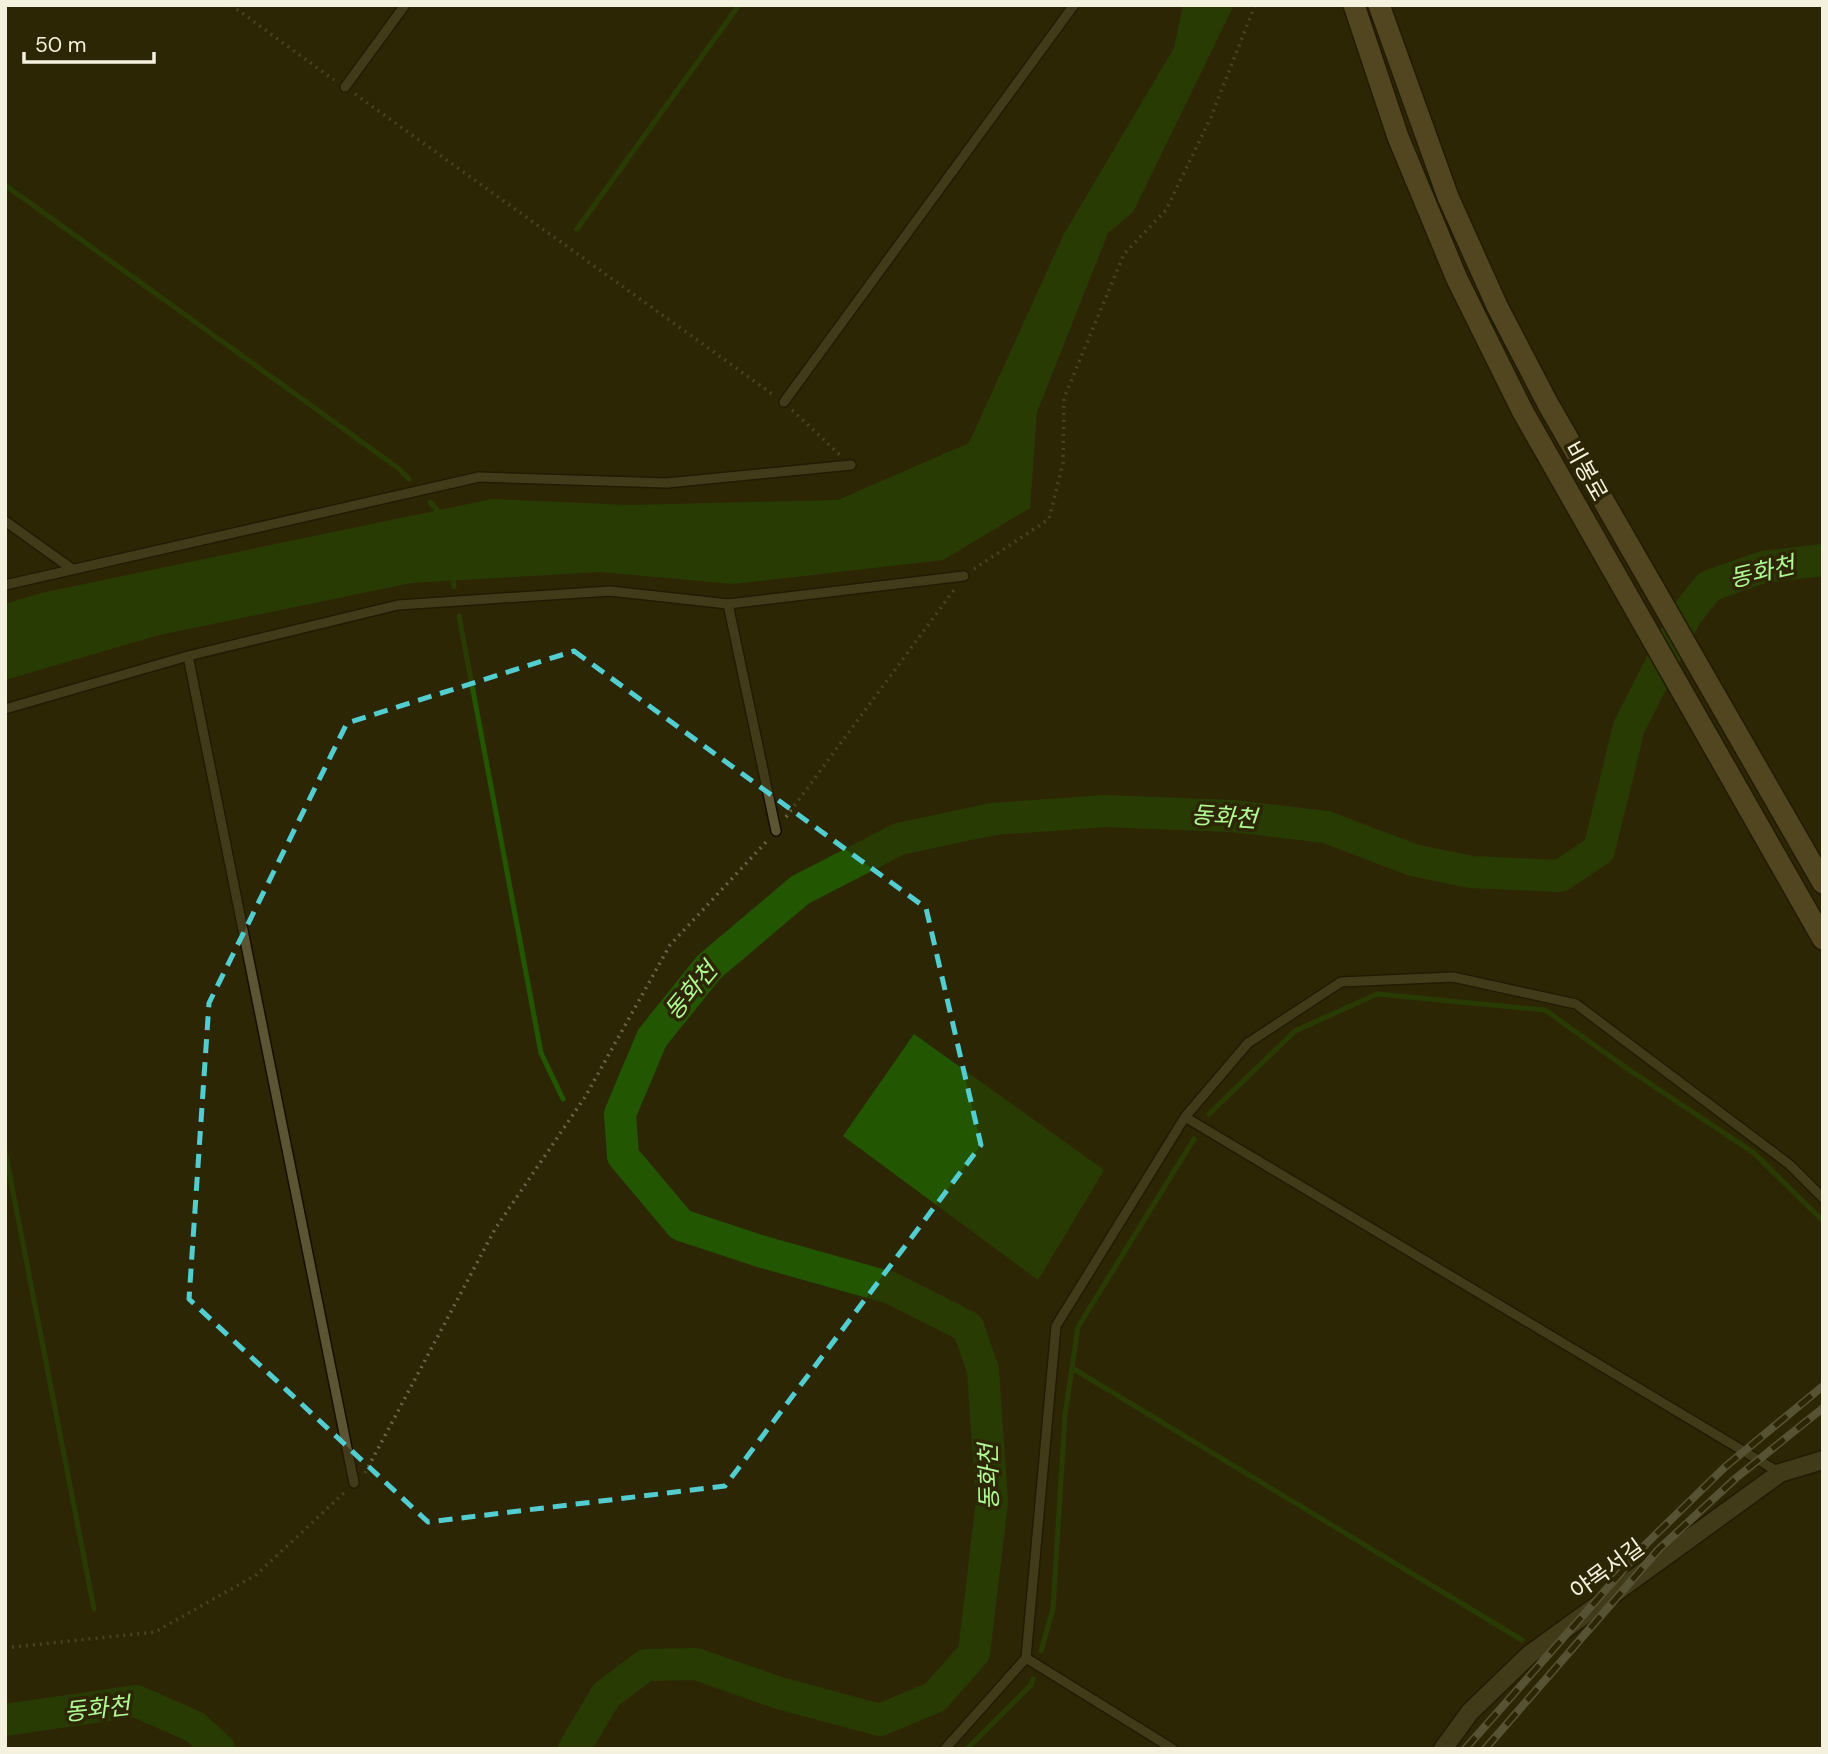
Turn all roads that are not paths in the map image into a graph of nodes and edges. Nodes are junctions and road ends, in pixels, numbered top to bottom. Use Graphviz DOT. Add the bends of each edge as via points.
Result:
graph roads {
  1 [pos="405,5"];
  2 [pos="1074,5"];
  3 [pos="1354,5"];
  4 [pos="1379,5"];
  5 [pos="345,87"];
  6 [pos="784,402"];
  7 [pos="851,466"];
  8 [pos="5,521"];
  9 [pos="72,569"];
  10 [pos="964,576"];
  11 [pos="5,585"];
  12 [pos="729,604"];
  13 [pos="188,656"];
  14 [pos="5,709"];
  15 [pos="776,831"];
  16 [pos="1823,883"];
  17 [pos="1818,931"];
  18 [pos="1185,1116"];
  19 [pos="1823,1198"];
  20 [pos="1823,1460"];
  21 [pos="1780,1473"];
  22 [pos="354,1483"];
  23 [pos="1026,1658"];
  24 [pos="945,1749"];
  25 [pos="1173,1749"];
  26 [pos="1443,1749"];
  1 -- 5 [label="lane"];
  2 -- 6 [label="lane"];
  3 -- 17 [label="street, 비봉로" via="1398,138 1457,279 1523,412"];
  4 -- 16 [label="street, 비봉로" via="1448,197 1492,294 1548,404"];
  7 -- 9 [label="lane" via="667,483 479,477"];
  8 -- 9 [label="lane"];
  9 -- 11 [label="lane"];
  10 -- 12 [label="lane"];
  12 -- 13 [label="lane" via="610,591 398,605"];
  12 -- 15 [label="lane"];
  13 -- 14 [label="lane"];
  13 -- 22 [label="lane"];
  18 -- 19 [label="lane" via="1248,1043 1341,982 1453,977 1576,1004 1790,1165"];
  18 -- 21 [label="lane"];
  18 -- 23 [label="lane" via="1056,1326"];
  20 -- 21 [label="street, 야목서길"];
  21 -- 26 [label="street, 야목서길" via="1529,1655 1470,1712"];
  23 -- 24 [label="lane"];
  23 -- 25 [label="lane"];
}
